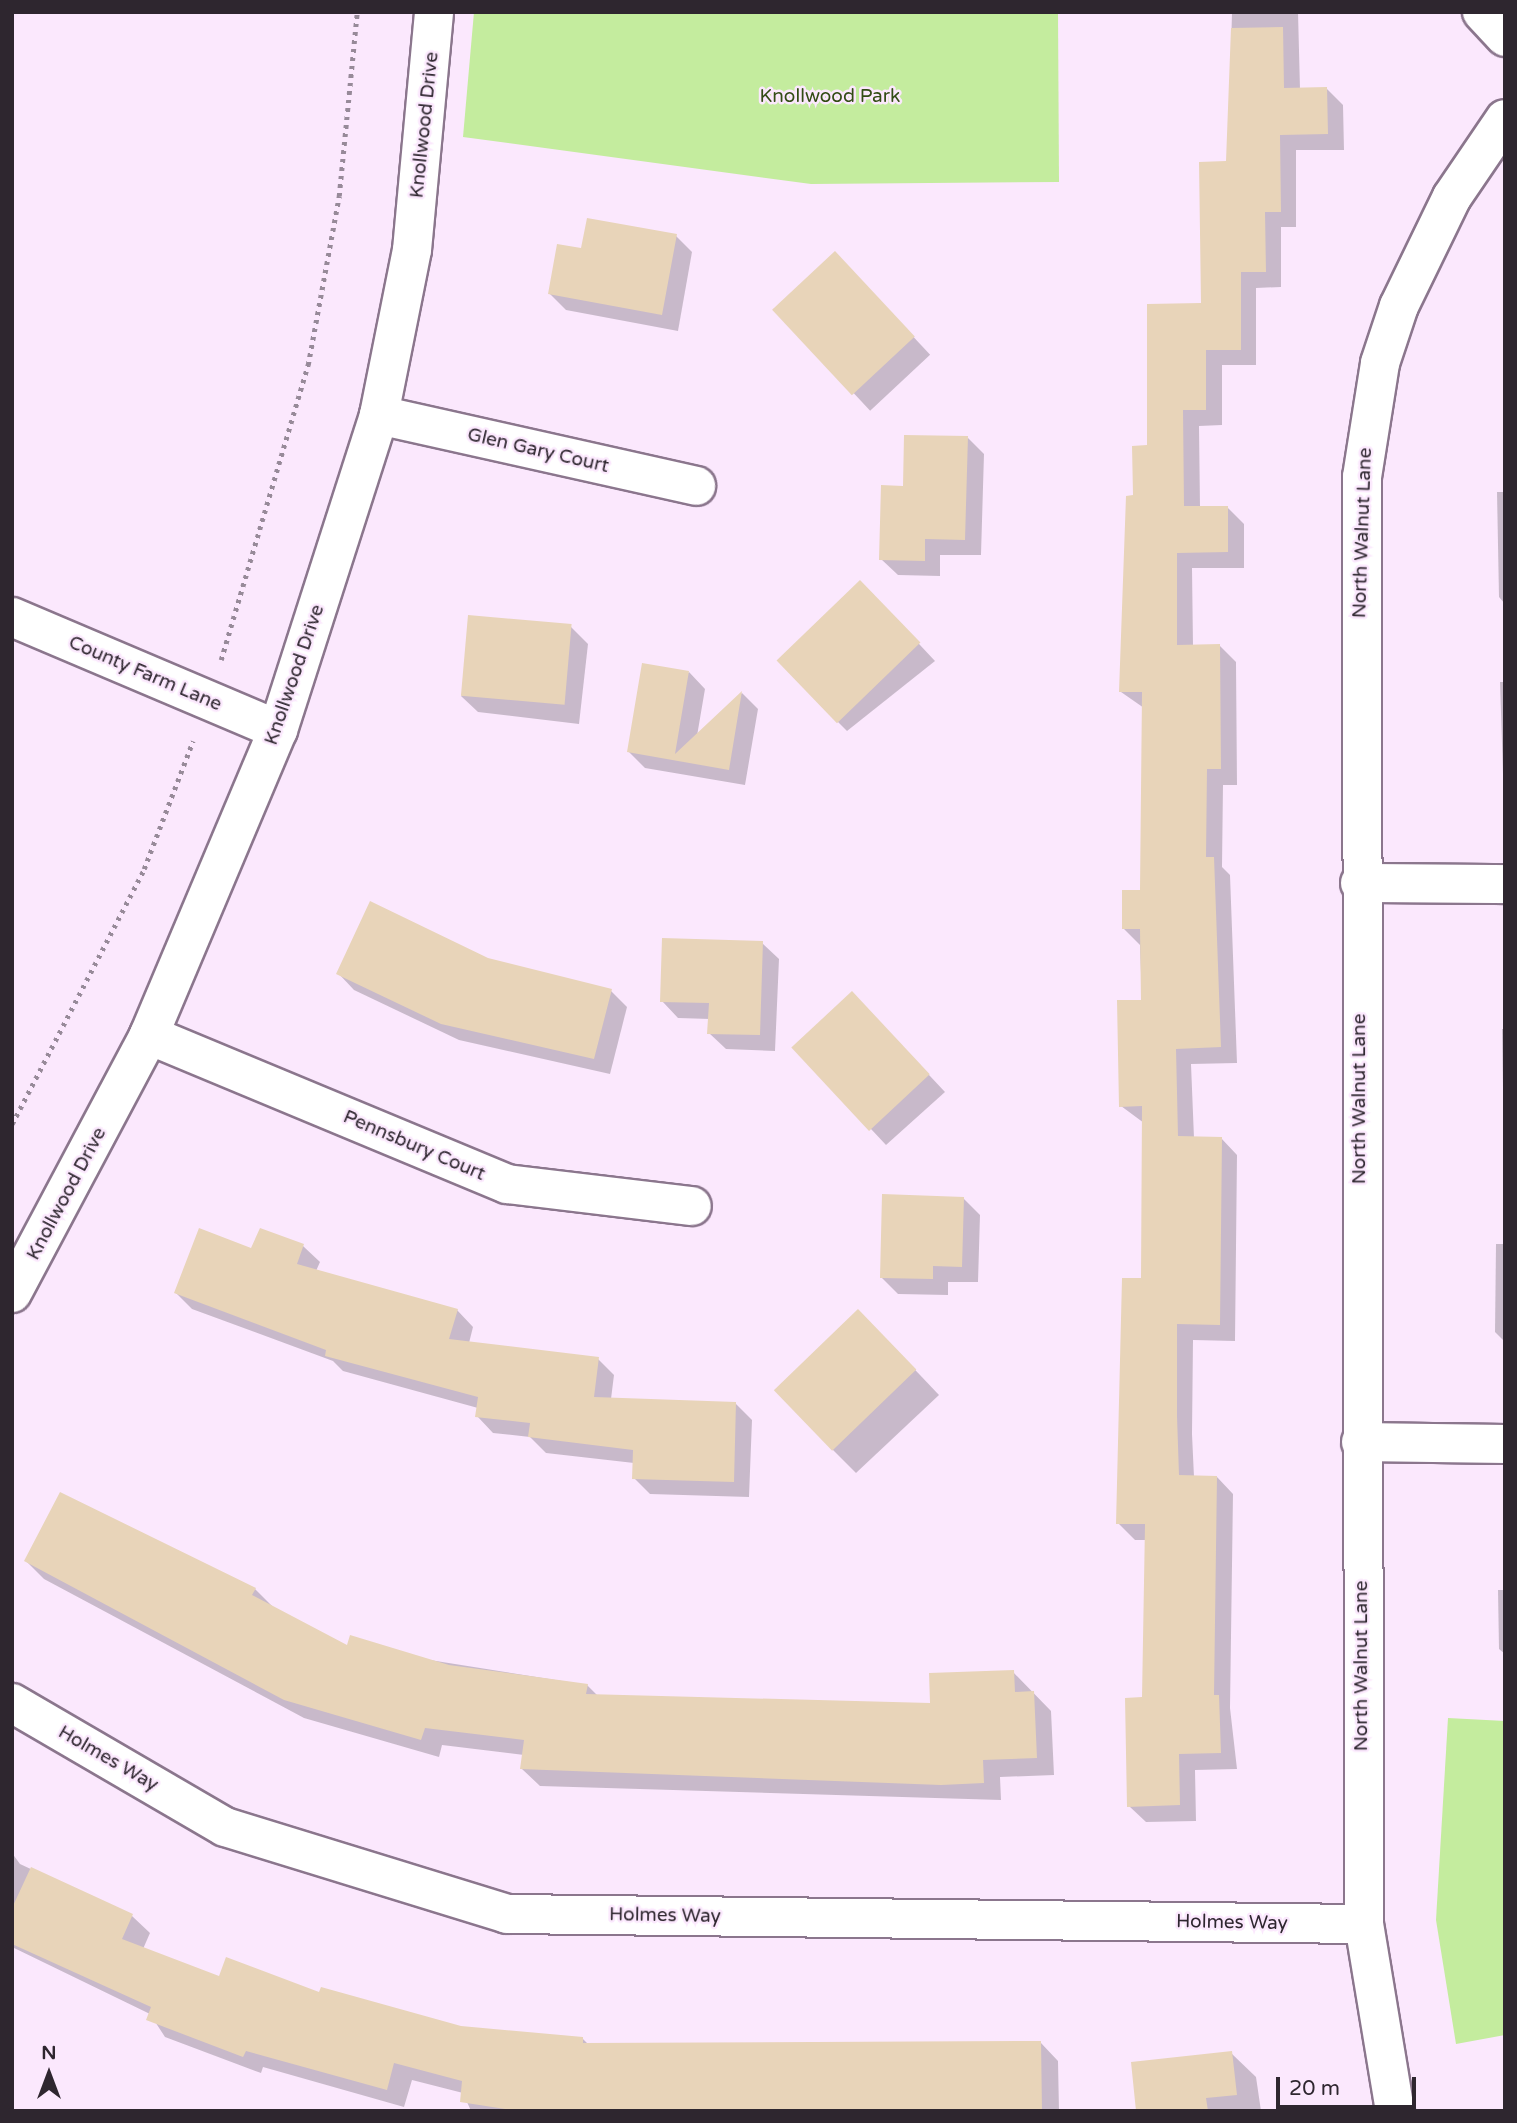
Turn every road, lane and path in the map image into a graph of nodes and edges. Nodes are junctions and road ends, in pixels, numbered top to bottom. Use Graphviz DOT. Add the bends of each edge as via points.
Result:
graph roads {
  1 [pos="357,12"];
  2 [pos="435,12"];
  3 [pos="1482,12"];
  4 [pos="1505,37"];
  5 [pos="1505,119"];
  6 [pos="379,415"];
  7 [pos="696,486"];
  8 [pos="12,617"];
  9 [pos="208,700"];
  10 [pos="278,730"];
  11 [pos="1360,883"];
  12 [pos="1505,884"];
  13 [pos="149,1035"];
  14 [pos="12,1124"];
  15 [pos="692,1206"];
  16 [pos="12,1293"];
  17 [pos="1361,1442"];
  18 [pos="1505,1444"];
  19 [pos="12,1703"];
  20 [pos="1364,1924"];
  21 [pos="1395,2111"];
  1 -- 9 [label="path" via="339,196 308,365"];
  2 -- 6 [label="street, Knollwood Drive" via="412,250"];
  3 -- 4 [label="street"];
  5 -- 11 [label="street, North Walnut Lane" via="1420,258 1380,363 1368,424 1359,527"];
  6 -- 7 [label="street, Glen Gary Court"];
  6 -- 10 [label="street, Knollwood Drive"];
  8 -- 9 [label="street, County Farm Lane"];
  9 -- 10 [label="street, County Farm Lane"];
  9 -- 14 [label="path" via="144,869"];
  10 -- 13 [label="street, Knollwood Drive"];
  11 -- 12 [label="street"];
  11 -- 17 [label="street, North Walnut Lane"];
  13 -- 15 [label="street, Pennsbury Court" via="507,1184"];
  13 -- 16 [label="street, Knollwood Drive"];
  17 -- 18 [label="street"];
  17 -- 20 [label="street, North Walnut Lane"];
  19 -- 20 [label="street, Holmes Way" via="225,1827 507,1914"];
  20 -- 21 [label="street, North Walnut Lane"];
}
